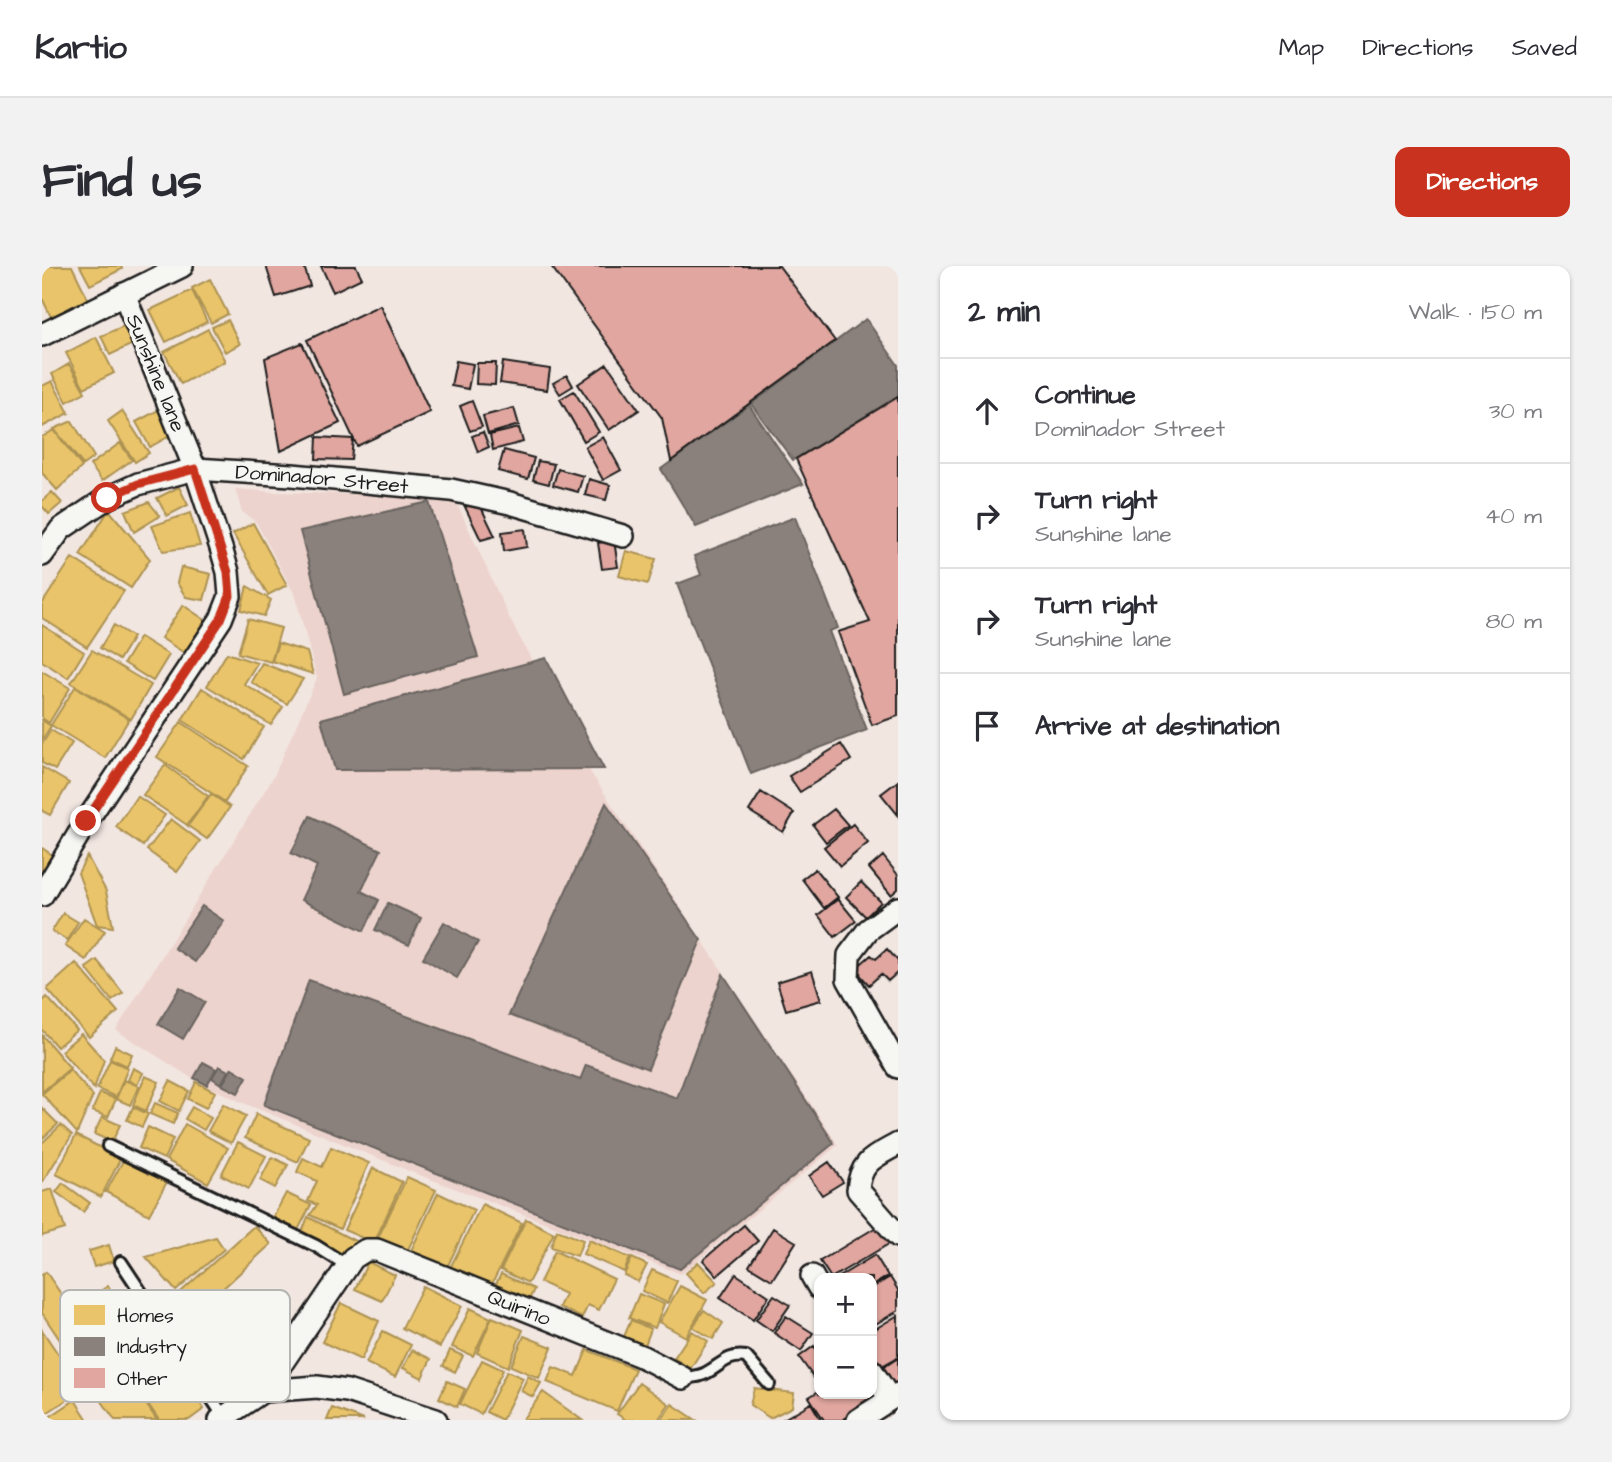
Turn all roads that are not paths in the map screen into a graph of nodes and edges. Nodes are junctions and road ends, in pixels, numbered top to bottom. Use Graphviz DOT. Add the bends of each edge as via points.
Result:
graph roads {
  1 [pos="182,266"];
  2 [pos="124,294"];
  3 [pos="42,335"];
  4 [pos="195,469"];
  5 [pos="622,536"];
  6 [pos="42,555"];
  7 [pos="42,895"];
  8 [pos="898,908"];
  9 [pos="898,1067"];
  10 [pos="898,1144"];
  11 [pos="107,1146"];
  12 [pos="897,1234"];
  13 [pos="121,1262"];
  14 [pos="350,1262"];
  15 [pos="139,1290"];
  16 [pos="290,1351"];
  17 [pos="877,1377"];
  18 [pos="683,1378"];
  19 [pos="769,1384"];
  20 [pos="290,1389"];
  21 [pos="894,1397"];
  22 [pos="212,1402"];
  23 [pos="247,1402"];
  24 [pos="223,1419"];
  25 [pos="436,1420"];
  26 [pos="858,1420"];
  1 -- 2 [label="street"];
  2 -- 3 [label="street"];
  2 -- 4 [label="street, Sunshine lane"];
  4 -- 5 [label="street, Dominador Street" via="452,490"];
  4 -- 6 [label="street, Dominador Street" via="138,484 107,498 61,529"];
  4 -- 7 [label="street, Sunshine lane" via="228,572 230,596 221,619"];
  8 -- 9 [label="street" via="868,930 849,955 848,979"];
  10 -- 12 [label="street" via="868,1161 859,1175 859,1190"];
  11 -- 14 [label="lane"];
  13 -- 15 [label="lane"];
  14 -- 16 [label="street"];
  14 -- 18 [label="street, Quirino" via="366,1250 377,1251 643,1357"];
  17 -- 21 [label="street"];
  18 -- 19 [label="lane" via="703,1375 737,1355 747,1357"];
  20 -- 25 [label="street" via="347,1391"];
  21 -- 26 [label="street"];
  22 -- 24 [label="lane"];
  23 -- 24 [label="street"];
}
